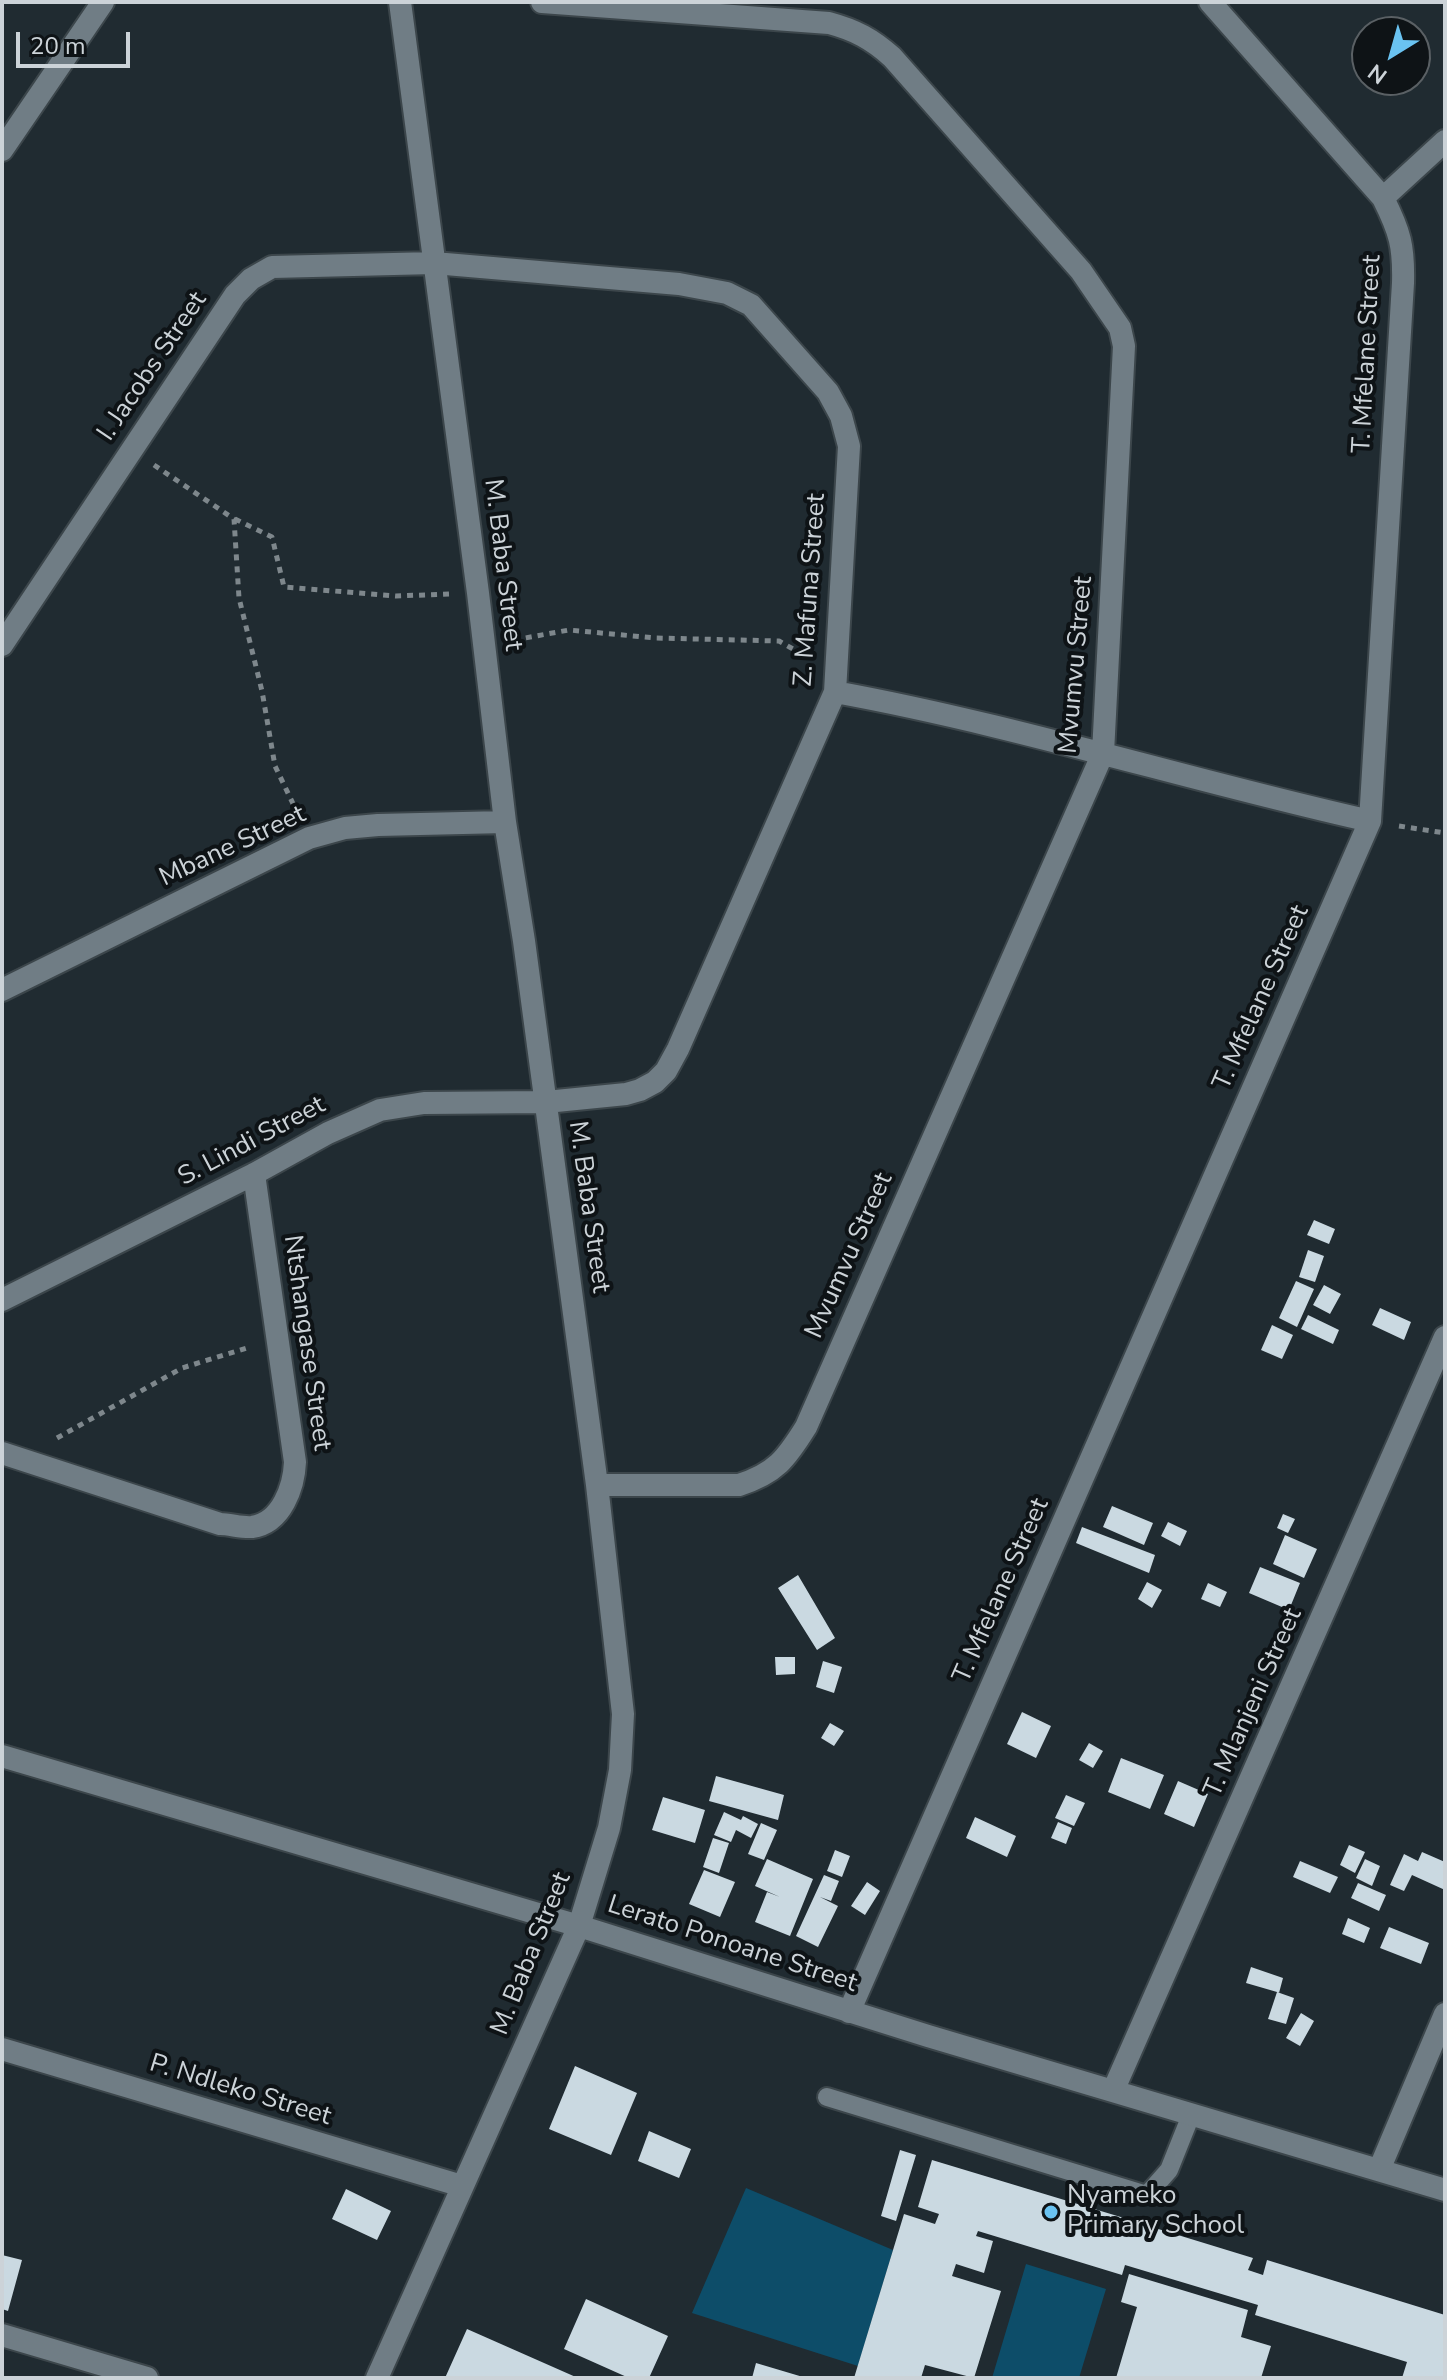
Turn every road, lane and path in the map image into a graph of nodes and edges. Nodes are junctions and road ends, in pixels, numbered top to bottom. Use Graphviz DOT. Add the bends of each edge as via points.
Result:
graph roads {
  1 [pos="103,2"];
  2 [pos="400,2"];
  3 [pos="542,2"];
  4 [pos="1210,2"];
  5 [pos="1445,141"];
  6 [pos="2,150"];
  7 [pos="1383,198"];
  8 [pos="434,263"];
  9 [pos="130,449"];
  10 [pos="234,519"];
  11 [pos="478,593"];
  12 [pos="2,645"];
  13 [pos="485,645"];
  14 [pos="835,692"];
  15 [pos="1103,753"];
  16 [pos="1370,821"];
  17 [pos="505,822"];
  18 [pos="1445,833"];
  19 [pos="309,838"];
  20 [pos="2,990"];
  21 [pos="546,1102"];
  22 [pos="254,1174"];
  23 [pos="2,1300"];
  24 [pos="1445,1337"];
  25 [pos="277,1339"];
  26 [pos="11,1456"];
  27 [pos="597,1485"];
  28 [pos="2,1756"];
  29 [pos="579,1926"];
  30 [pos="849,2012"];
  31 [pos="1445,2014"];
  32 [pos="2,2049"];
  33 [pos="1113,2091"];
  34 [pos="827,2097"];
  35 [pos="1191,2115"];
  36 [pos="1379,2170"];
  37 [pos="462,2186"];
  38 [pos="1445,2190"];
  39 [pos="2,2335"];
  40 [pos="147,2378"];
  41 [pos="377,2378"];
  1 -- 6 [label="street"];
  2 -- 8 [label="street, M. Baba Street"];
  3 -- 15 [label="street, Mvumvu Street" via="853,29 892,57 1081,271 1120,328 1124,346"];
  4 -- 7 [label="street, T. Mfelane Street"];
  5 -- 7 [label="street"];
  7 -- 16 [label="street, T. Mfelane Street" via="1399,229 1404,255"];
  8 -- 9 [label="street, I. Jacobs Street" via="282,266 251,279"];
  8 -- 11 [label="street, M. Baba Street"];
  8 -- 14 [label="street, Z. Mafuna Street" via="679,284 727,293 751,305 769,324 828,392 849,446"];
  9 -- 10 [label="path"];
  9 -- 12 [label="street, I. Jacobs Street"];
  10 -- 11 [label="path" via="272,537 284,587 396,596"];
  10 -- 19 [label="path" via="239,598 275,766"];
  11 -- 13 [label="street, M. Baba Street"];
  13 -- 14 [label="path" via="569,630 779,641 810,659"];
  13 -- 17 [label="street, M. Baba Street"];
  14 -- 15 [label="street"];
  14 -- 21 [label="street, Z. Mafuna Street" via="666,1071 640,1090"];
  15 -- 16 [label="street"];
  15 -- 27 [label="street, Mvumvu Street" via="806,1427 789,1455 775,1470 739,1485"];
  16 -- 18 [label="path"];
  16 -- 30 [label="street, T. Mfelane Street"];
  17 -- 19 [label="street, Mbane Street" via="367,826"];
  17 -- 21 [label="street, M. Baba Street"];
  19 -- 20 [label="street, Mbane Street"];
  21 -- 22 [label="street, S. Lindi Street" via="424,1103 380,1110"];
  21 -- 27 [label="street, M. Baba Street"];
  22 -- 23 [label="street, S. Lindi Street"];
  22 -- 25 [label="street, Ntshangase Street"];
  24 -- 33 [label="street, T. Mlanjeni Street"];
  25 -- 26 [label="path" via="182,1368"];
  25 -- 26 [label="street, Ntshangase Street" via="294,1478 271,1519 253,1527 220,1524"];
  27 -- 29 [label="street, M. Baba Street" via="623,1714 609,1828"];
  28 -- 29 [label="street, Lerato Ponoane Street"];
  29 -- 30 [label="street, Lerato Ponoane Street"];
  29 -- 37 [label="street, M. Baba Street"];
  30 -- 33 [label="street, Lerato Ponoane Street"];
  31 -- 36 [label="street"];
  32 -- 37 [label="street, P. Ndleko Street"];
  33 -- 35 [label="street, Lerato Ponoane Street"];
  34 -- 35 [label="lane" via="1147,2195 1169,2170"];
  35 -- 36 [label="street, Lerato Ponoane Street"];
  36 -- 38 [label="street, Lerato Ponoane Street"];
  37 -- 41 [label="street, M. Baba Street"];
  39 -- 40 [label="street"];
}
